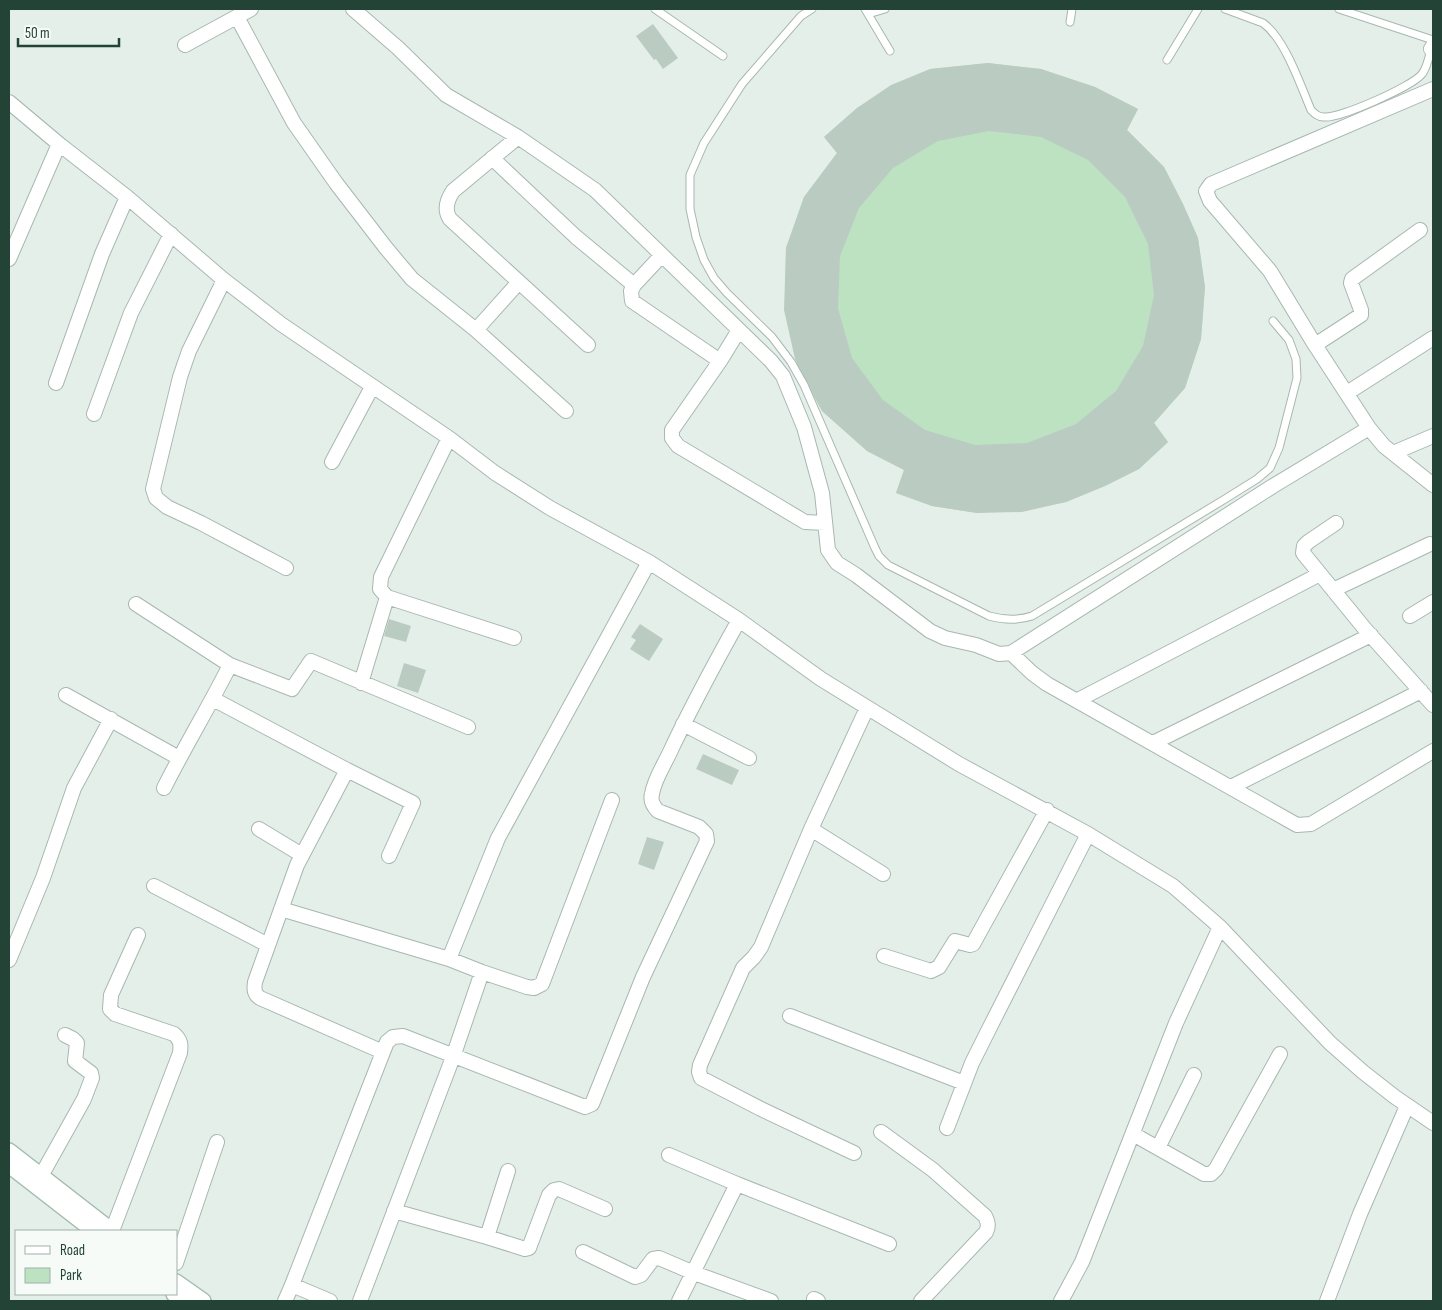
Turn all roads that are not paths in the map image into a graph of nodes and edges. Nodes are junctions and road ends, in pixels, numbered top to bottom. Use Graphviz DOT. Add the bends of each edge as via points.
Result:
graph roads {
  1 [pos="251,9"];
  2 [pos="353,9"];
  3 [pos="655,9"];
  4 [pos="812,9"];
  5 [pos="884,9"];
  6 [pos="1072,9"];
  7 [pos="1198,9"];
  8 [pos="1225,9"];
  9 [pos="1338,9"];
  10 [pos="866,12"];
  11 [pos="237,16"];
  12 [pos="1070,22"];
  13 [pos="184,45"];
  14 [pos="1433,46"];
  15 [pos="890,51"];
  16 [pos="723,56"];
  17 [pos="1167,60"];
  18 [pos="1433,89"];
  19 [pos="9,102"];
  20 [pos="518,137"];
  21 [pos="59,144"];
  22 [pos="492,158"];
  23 [pos="127,196"];
  24 [pos="1420,230"];
  25 [pos="171,234"];
  26 [pos="662,255"];
  27 [pos="9,259"];
  28 [pos="224,280"];
  29 [pos="519,282"];
  30 [pos="634,285"];
  31 [pos="1273,321"];
  32 [pos="476,330"];
  33 [pos="739,330"];
  34 [pos="1433,338"];
  35 [pos="588,345"];
  36 [pos="1315,345"];
  37 [pos="720,361"];
  38 [pos="56,383"];
  39 [pos="372,387"];
  40 [pos="1347,393"];
  41 [pos="566,411"];
  42 [pos="94,414"];
  43 [pos="1369,428"];
  44 [pos="1433,436"];
  45 [pos="448,438"];
  46 [pos="1393,453"];
  47 [pos="332,462"];
  48 [pos="1433,485"];
  49 [pos="825,523"];
  50 [pos="1336,523"];
  51 [pos="1430,544"];
  52 [pos="649,562"];
  53 [pos="286,568"];
  54 [pos="1320,574"];
  55 [pos="1333,590"];
  56 [pos="387,597"];
  57 [pos="1433,602"];
  58 [pos="136,604"];
  59 [pos="1410,616"];
  60 [pos="739,620"];
  61 [pos="1371,635"];
  62 [pos="514,638"];
  63 [pos="1012,653"];
  64 [pos="230,665"];
  65 [pos="361,682"];
  66 [pos="1421,691"];
  67 [pos="66,695"];
  68 [pos="213,700"];
  69 [pos="1078,700"];
  70 [pos="1433,705"];
  71 [pos="867,708"];
  72 [pos="111,719"];
  73 [pos="683,724"];
  74 [pos="468,727"];
  75 [pos="1153,743"];
  76 [pos="1433,750"];
  77 [pos="179,758"];
  78 [pos="749,758"];
  79 [pos="347,770"];
  80 [pos="1231,787"];
  81 [pos="164,788"];
  82 [pos="612,800"];
  83 [pos="1047,810"];
  84 [pos="259,829"];
  85 [pos="811,829"];
  86 [pos="1088,834"];
  87 [pos="302,855"];
  88 [pos="389,856"];
  89 [pos="883,874"];
  90 [pos="154,886"];
  91 [pos="281,909"];
  92 [pos="1220,927"];
  93 [pos="138,935"];
  94 [pos="268,945"];
  95 [pos="884,956"];
  96 [pos="449,959"];
  97 [pos="9,960"];
  98 [pos="482,972"];
  99 [pos="790,1016"];
  100 [pos="65,1035"];
  101 [pos="383,1052"];
  102 [pos="1280,1054"];
  103 [pos="453,1057"];
  104 [pos="1194,1075"];
  105 [pos="964,1083"];
  106 [pos="1407,1106"];
  107 [pos="1433,1123"];
  108 [pos="946,1128"];
  109 [pos="882,1132"];
  110 [pos="1132,1134"];
  111 [pos="217,1142"];
  112 [pos="1158,1148"];
  113 [pos="9,1151"];
  114 [pos="854,1153"];
  115 [pos="669,1155"];
  116 [pos="9,1165"];
  117 [pos="508,1171"];
  118 [pos="41,1176"];
  119 [pos="737,1184"];
  120 [pos="605,1209"];
  121 [pos="394,1212"];
  122 [pos="93,1230"];
  123 [pos="111,1230"];
  124 [pos="112,1230"];
  125 [pos="487,1237"];
  126 [pos="890,1244"];
  127 [pos="583,1252"];
  128 [pos="178,1256"];
  129 [pos="694,1273"];
  130 [pos="178,1283"];
  131 [pos="292,1285"];
  132 [pos="203,1301"];
  133 [pos="285,1301"];
  134 [pos="330,1301"];
  135 [pos="360,1301"];
  136 [pos="679,1301"];
  137 [pos="771,1301"];
  138 [pos="922,1301"];
  139 [pos="1061,1301"];
  140 [pos="1327,1301"];
  1 -- 11 [label="street"];
  2 -- 20 [label="street" via="446,95"];
  3 -- 16 [label="lane"];
  4 -- 31 [label="lane" via="801,16 742,84 704,143 690,176 690,209 704,260 714,278 772,337 804,385 875,548 888,565 989,616 1022,620 1226,500 1270,468 1279,448 1297,378 1296,359 1289,340"];
  5 -- 10 [label="lane"];
  6 -- 12 [label="lane"];
  7 -- 17 [label="lane"];
  8 -- 14 [label="lane" via="1268,26 1282,44 1311,110 1326,118 1357,108 1414,81 1423,74"];
  9 -- 14 [label="lane"];
  10 -- 15 [label="lane"];
  11 -- 13 [label="street"];
  11 -- 32 [label="street" via="294,123 336,183 412,279"];
  18 -- 36 [label="street" via="1211,184 1206,191 1210,201 1270,271"];
  19 -- 21 [label="street"];
  20 -- 22 [label="street"];
  20 -- 26 [label="street" via="595,190"];
  21 -- 23 [label="street"];
  21 -- 27 [label="street"];
  22 -- 29 [label="street" via="453,191 447,204 447,215"];
  22 -- 30 [label="street" via="576,237"];
  23 -- 25 [label="street"];
  23 -- 38 [label="street" via="102,254"];
  24 -- 36 [label="street" via="1352,279 1361,315"];
  25 -- 28 [label="street"];
  25 -- 42 [label="street" via="131,313"];
  26 -- 30 [label="street"];
  26 -- 33 [label="street"];
  28 -- 39 [label="street"];
  28 -- 53 [label="street" via="189,351 180,377 154,493 167,507"];
  29 -- 32 [label="street"];
  29 -- 35 [label="street"];
  30 -- 37 [label="street" via="631,296 635,304"];
  32 -- 41 [label="street"];
  33 -- 37 [label="street"];
  33 -- 49 [label="street" via="778,370 797,406 819,476"];
  34 -- 40 [label="street"];
  36 -- 40 [label="street"];
  37 -- 49 [label="street" via="672,430 674,442 805,522"];
  39 -- 45 [label="street"];
  39 -- 47 [label="street"];
  40 -- 43 [label="street"];
  43 -- 46 [label="street"];
  43 -- 63 [label="street"];
  44 -- 46 [label="street"];
  45 -- 52 [label="street" via="550,508"];
  45 -- 56 [label="street" via="381,577 380,588"];
  46 -- 48 [label="street"];
  49 -- 63 [label="street" via="828,550 833,560 930,630 944,638 999,654"];
  50 -- 54 [label="street" via="1304,546 1304,553"];
  51 -- 55 [label="street"];
  52 -- 60 [label="street"];
  52 -- 96 [label="street" via="498,838"];
  54 -- 55 [label="street"];
  54 -- 69 [label="street"];
  55 -- 61 [label="street"];
  56 -- 62 [label="street"];
  56 -- 65 [label="street"];
  57 -- 59 [label="street"];
  58 -- 64 [label="street"];
  60 -- 71 [label="street"];
  60 -- 73 [label="street"];
  61 -- 66 [label="street"];
  61 -- 75 [label="street"];
  63 -- 69 [label="street" via="1047,684"];
  64 -- 65 [label="street" via="292,689 311,661"];
  64 -- 68 [label="street"];
  65 -- 74 [label="street"];
  66 -- 70 [label="street"];
  66 -- 80 [label="street"];
  67 -- 72 [label="street"];
  68 -- 77 [label="street"];
  68 -- 79 [label="street"];
  69 -- 75 [label="street"];
  71 -- 83 [label="street" via="959,764"];
  71 -- 85 [label="street"];
  72 -- 77 [label="street"];
  72 -- 97 [label="street" via="74,788 43,878"];
  73 -- 78 [label="street"];
  73 -- 103 [label="street" via="654,785 651,801 658,811 699,827 706,834 707,841 643,977 592,1104 585,1107"];
  75 -- 80 [label="street"];
  76 -- 80 [label="street" via="1311,824 1297,825"];
  77 -- 81 [label="street"];
  79 -- 87 [label="street"];
  79 -- 88 [label="street" via="413,803"];
  82 -- 98 [label="street" via="542,984 527,987"];
  83 -- 86 [label="street"];
  83 -- 95 [label="street" via="973,944 955,941 939,967 931,971"];
  84 -- 87 [label="street"];
  85 -- 89 [label="street"];
  85 -- 114 [label="street" via="761,947 741,972 699,1072 701,1078"];
  86 -- 92 [label="street" via="1173,886"];
  86 -- 105 [label="street"];
  87 -- 91 [label="street"];
  90 -- 94 [label="street"];
  91 -- 94 [label="street"];
  91 -- 96 [label="street"];
  92 -- 106 [label="street" via="1330,1043"];
  92 -- 110 [label="street" via="1176,1023"];
  93 -- 124 [label="street" via="111,995 110,1008 115,1014 174,1034 181,1046"];
  94 -- 101 [label="street" via="255,982 257,996"];
  96 -- 98 [label="street"];
  98 -- 103 [label="street"];
  99 -- 105 [label="street"];
  100 -- 118 [label="street" via="77,1043 75,1061 91,1072 92,1078 84,1099"];
  101 -- 103 [label="street" via="390,1038 399,1035"];
  101 -- 131 [label="street"];
  102 -- 112 [label="street" via="1211,1174 1204,1174"];
  103 -- 121 [label="street"];
  104 -- 112 [label="street"];
  105 -- 108 [label="street"];
  106 -- 107 [label="street"];
  106 -- 140 [label="street"];
  109 -- 138 [label="street" via="933,1170 988,1221 986,1232"];
  110 -- 112 [label="street"];
  110 -- 139 [label="street" via="1082,1262"];
  111 -- 128 [label="street"];
  113 -- 118 [label="street"];
  115 -- 119 [label="street"];
  116 -- 122 [label="street"];
  117 -- 125 [label="street"];
  118 -- 123 [label="street"];
  119 -- 126 [label="street"];
  119 -- 129 [label="street"];
  120 -- 125 [label="street" via="556,1189 549,1195 528,1249"];
  121 -- 125 [label="street"];
  121 -- 135 [label="street"];
  127 -- 129 [label="street" via="635,1277 642,1276 656,1258"];
  129 -- 136 [label="street"];
  129 -- 137 [label="street"];
  130 -- 132 [label="street"];
  131 -- 133 [label="street"];
  131 -- 134 [label="street"];
}
